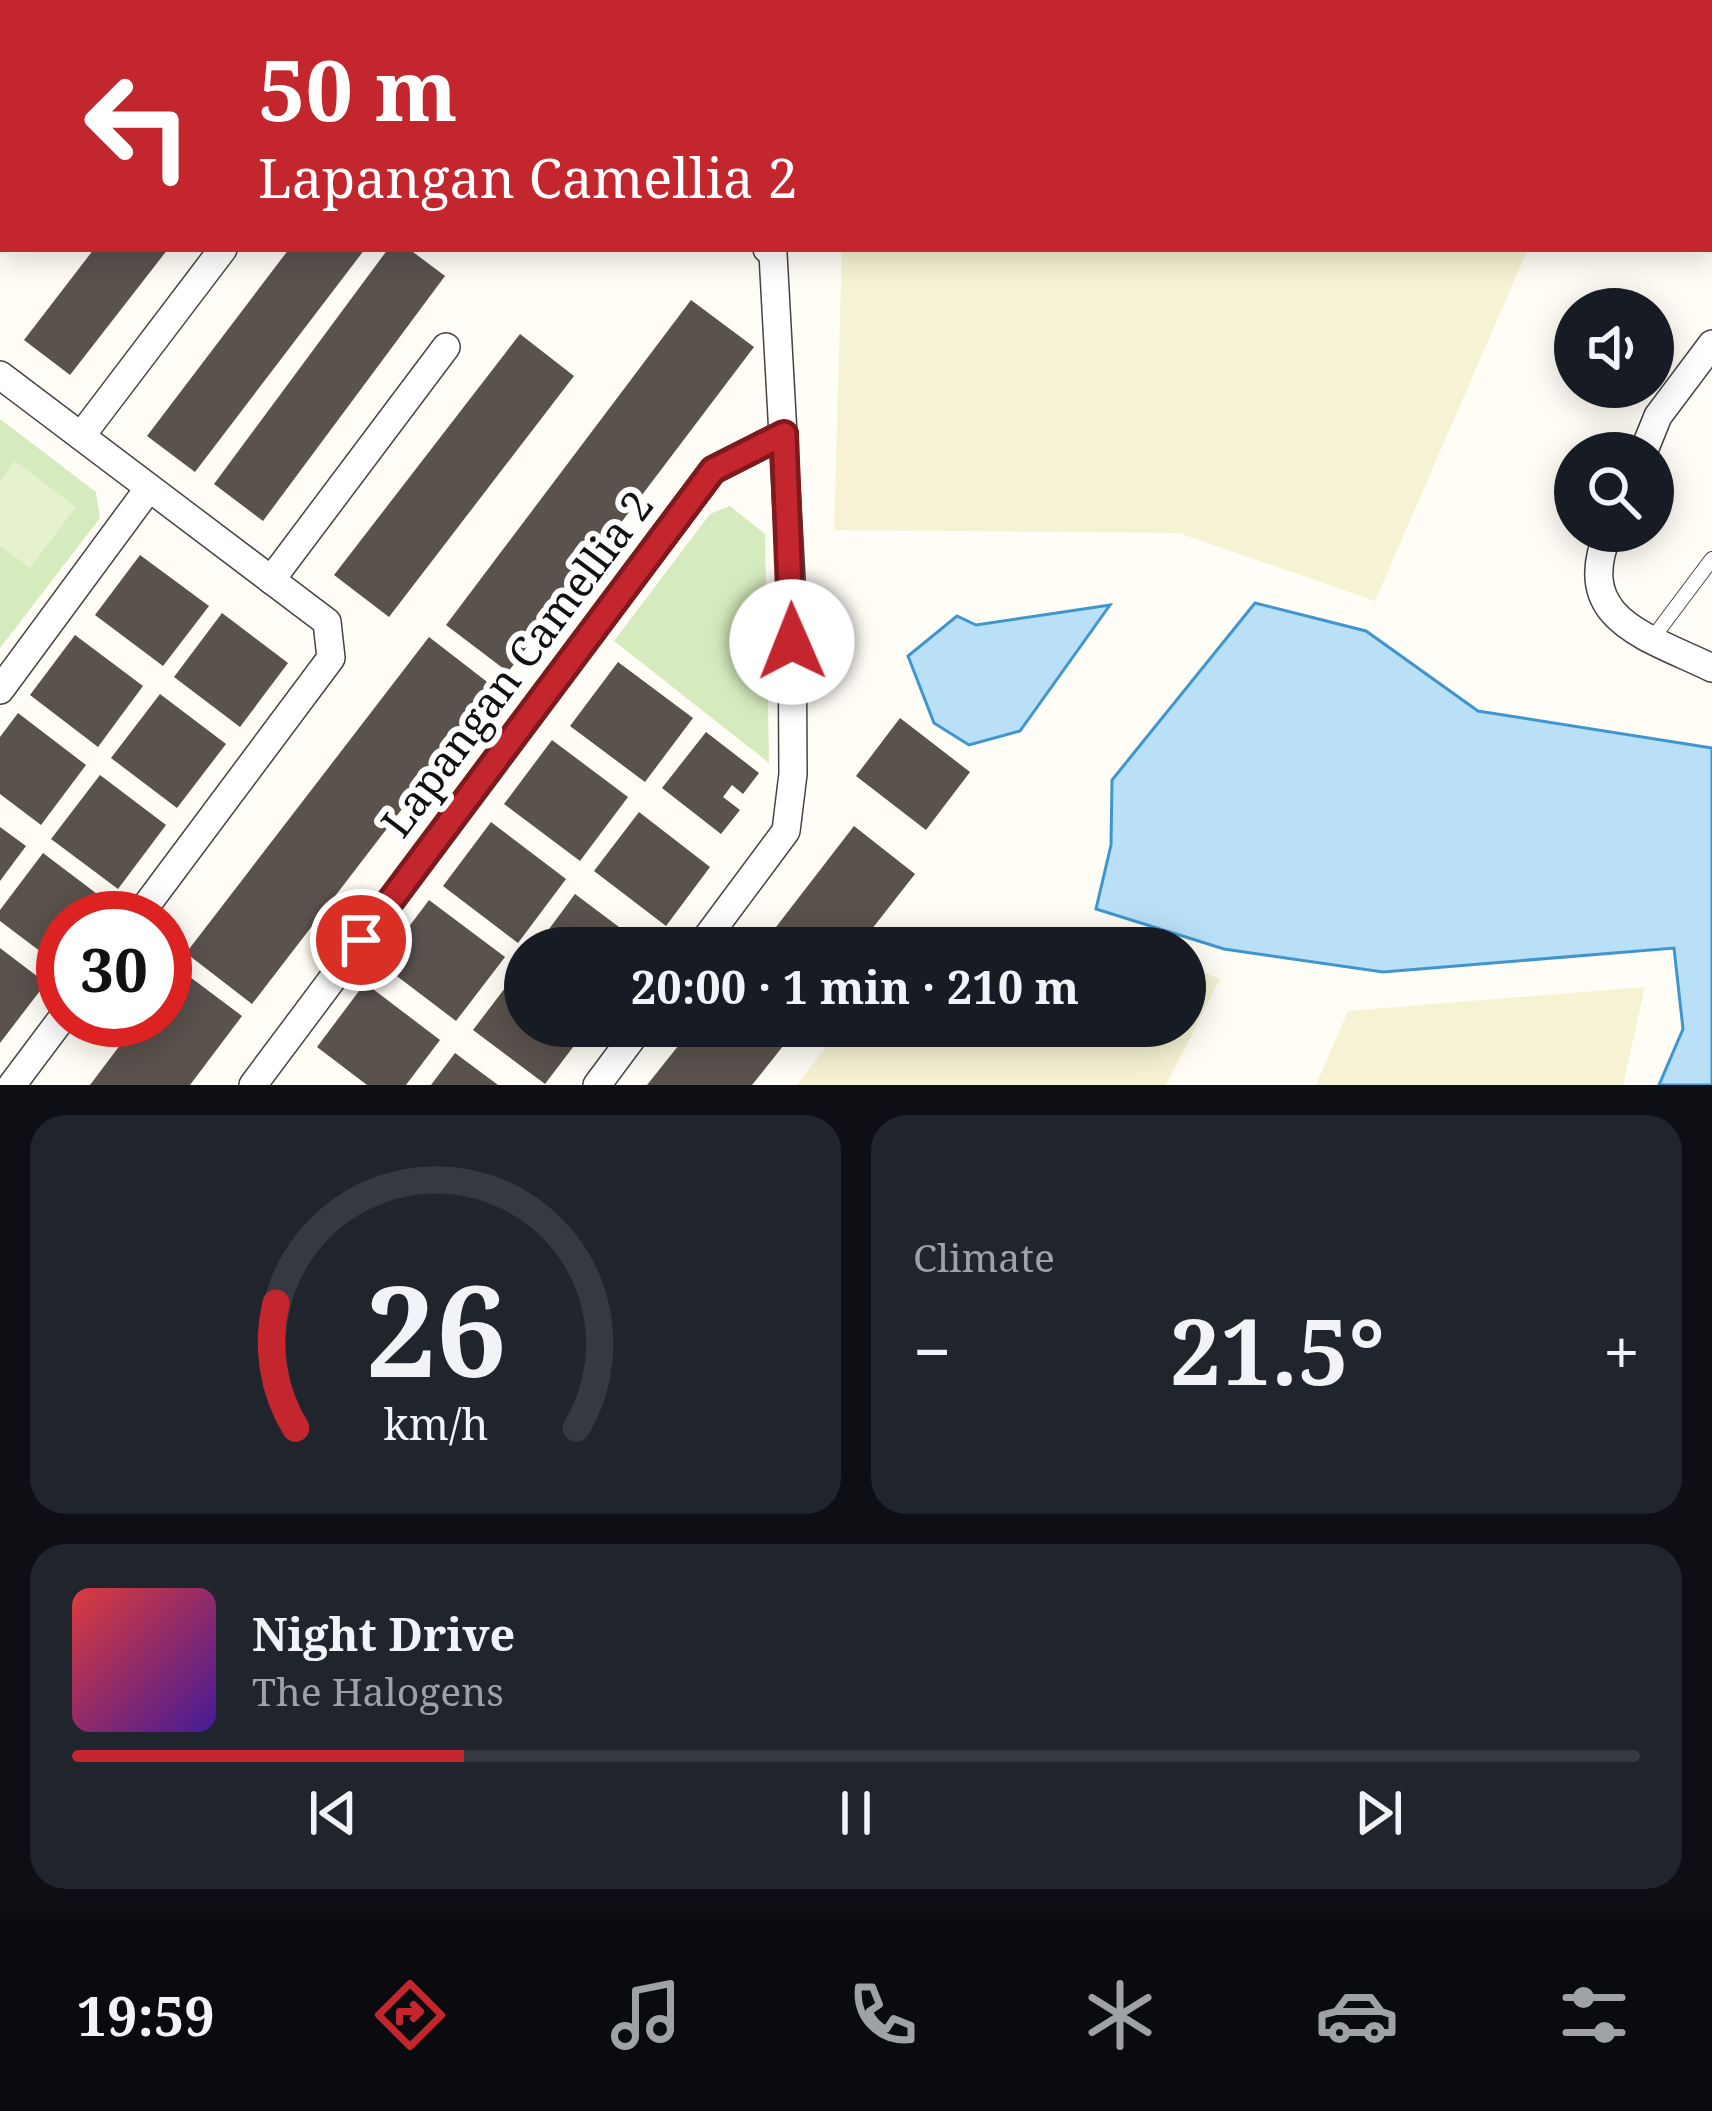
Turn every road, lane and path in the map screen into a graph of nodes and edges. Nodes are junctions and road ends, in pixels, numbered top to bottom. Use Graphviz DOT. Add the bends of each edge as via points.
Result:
graph roads {
  1 [pos="221,252"];
  2 [pos="771,252"];
  3 [pos="1712,344"];
  4 [pos="446,347"];
  5 [pos="0,375"];
  6 [pos="1651,432"];
  7 [pos="784,434"];
  8 [pos="81,436"];
  9 [pos="149,488"];
  10 [pos="1600,552"];
  11 [pos="1712,560"];
  12 [pos="271,580"];
  13 [pos="1652,639"];
  14 [pos="1712,668"];
  15 [pos="0,690"];
  16 [pos="157,891"];
  17 [pos="715,927"];
  18 [pos="40,1047"];
  19 [pos="625,1047"];
  20 [pos="12,1085"];
  21 [pos="253,1085"];
  22 [pos="597,1085"];
  1 -- 8 [label="street"];
  2 -- 7 [label="street"];
  3 -- 6 [label="street"];
  4 -- 12 [label="street"];
  5 -- 8 [label="street"];
  7 -- 17 [label="street" via="793,752 786,831"];
  7 -- 21 [label="street, Lapangan Camellia 2" via="713,470"];
  8 -- 9 [label="street"];
  9 -- 12 [label="street"];
  9 -- 15 [label="street"];
  10 -- 13 [label="street" via="1597,588 1609,611"];
  11 -- 13 [label="lane"];
  12 -- 16 [label="street" via="327,622 331,658"];
  13 -- 14 [label="street"];
  18 -- 20 [label="street"];
  19 -- 22 [label="street"];
}
